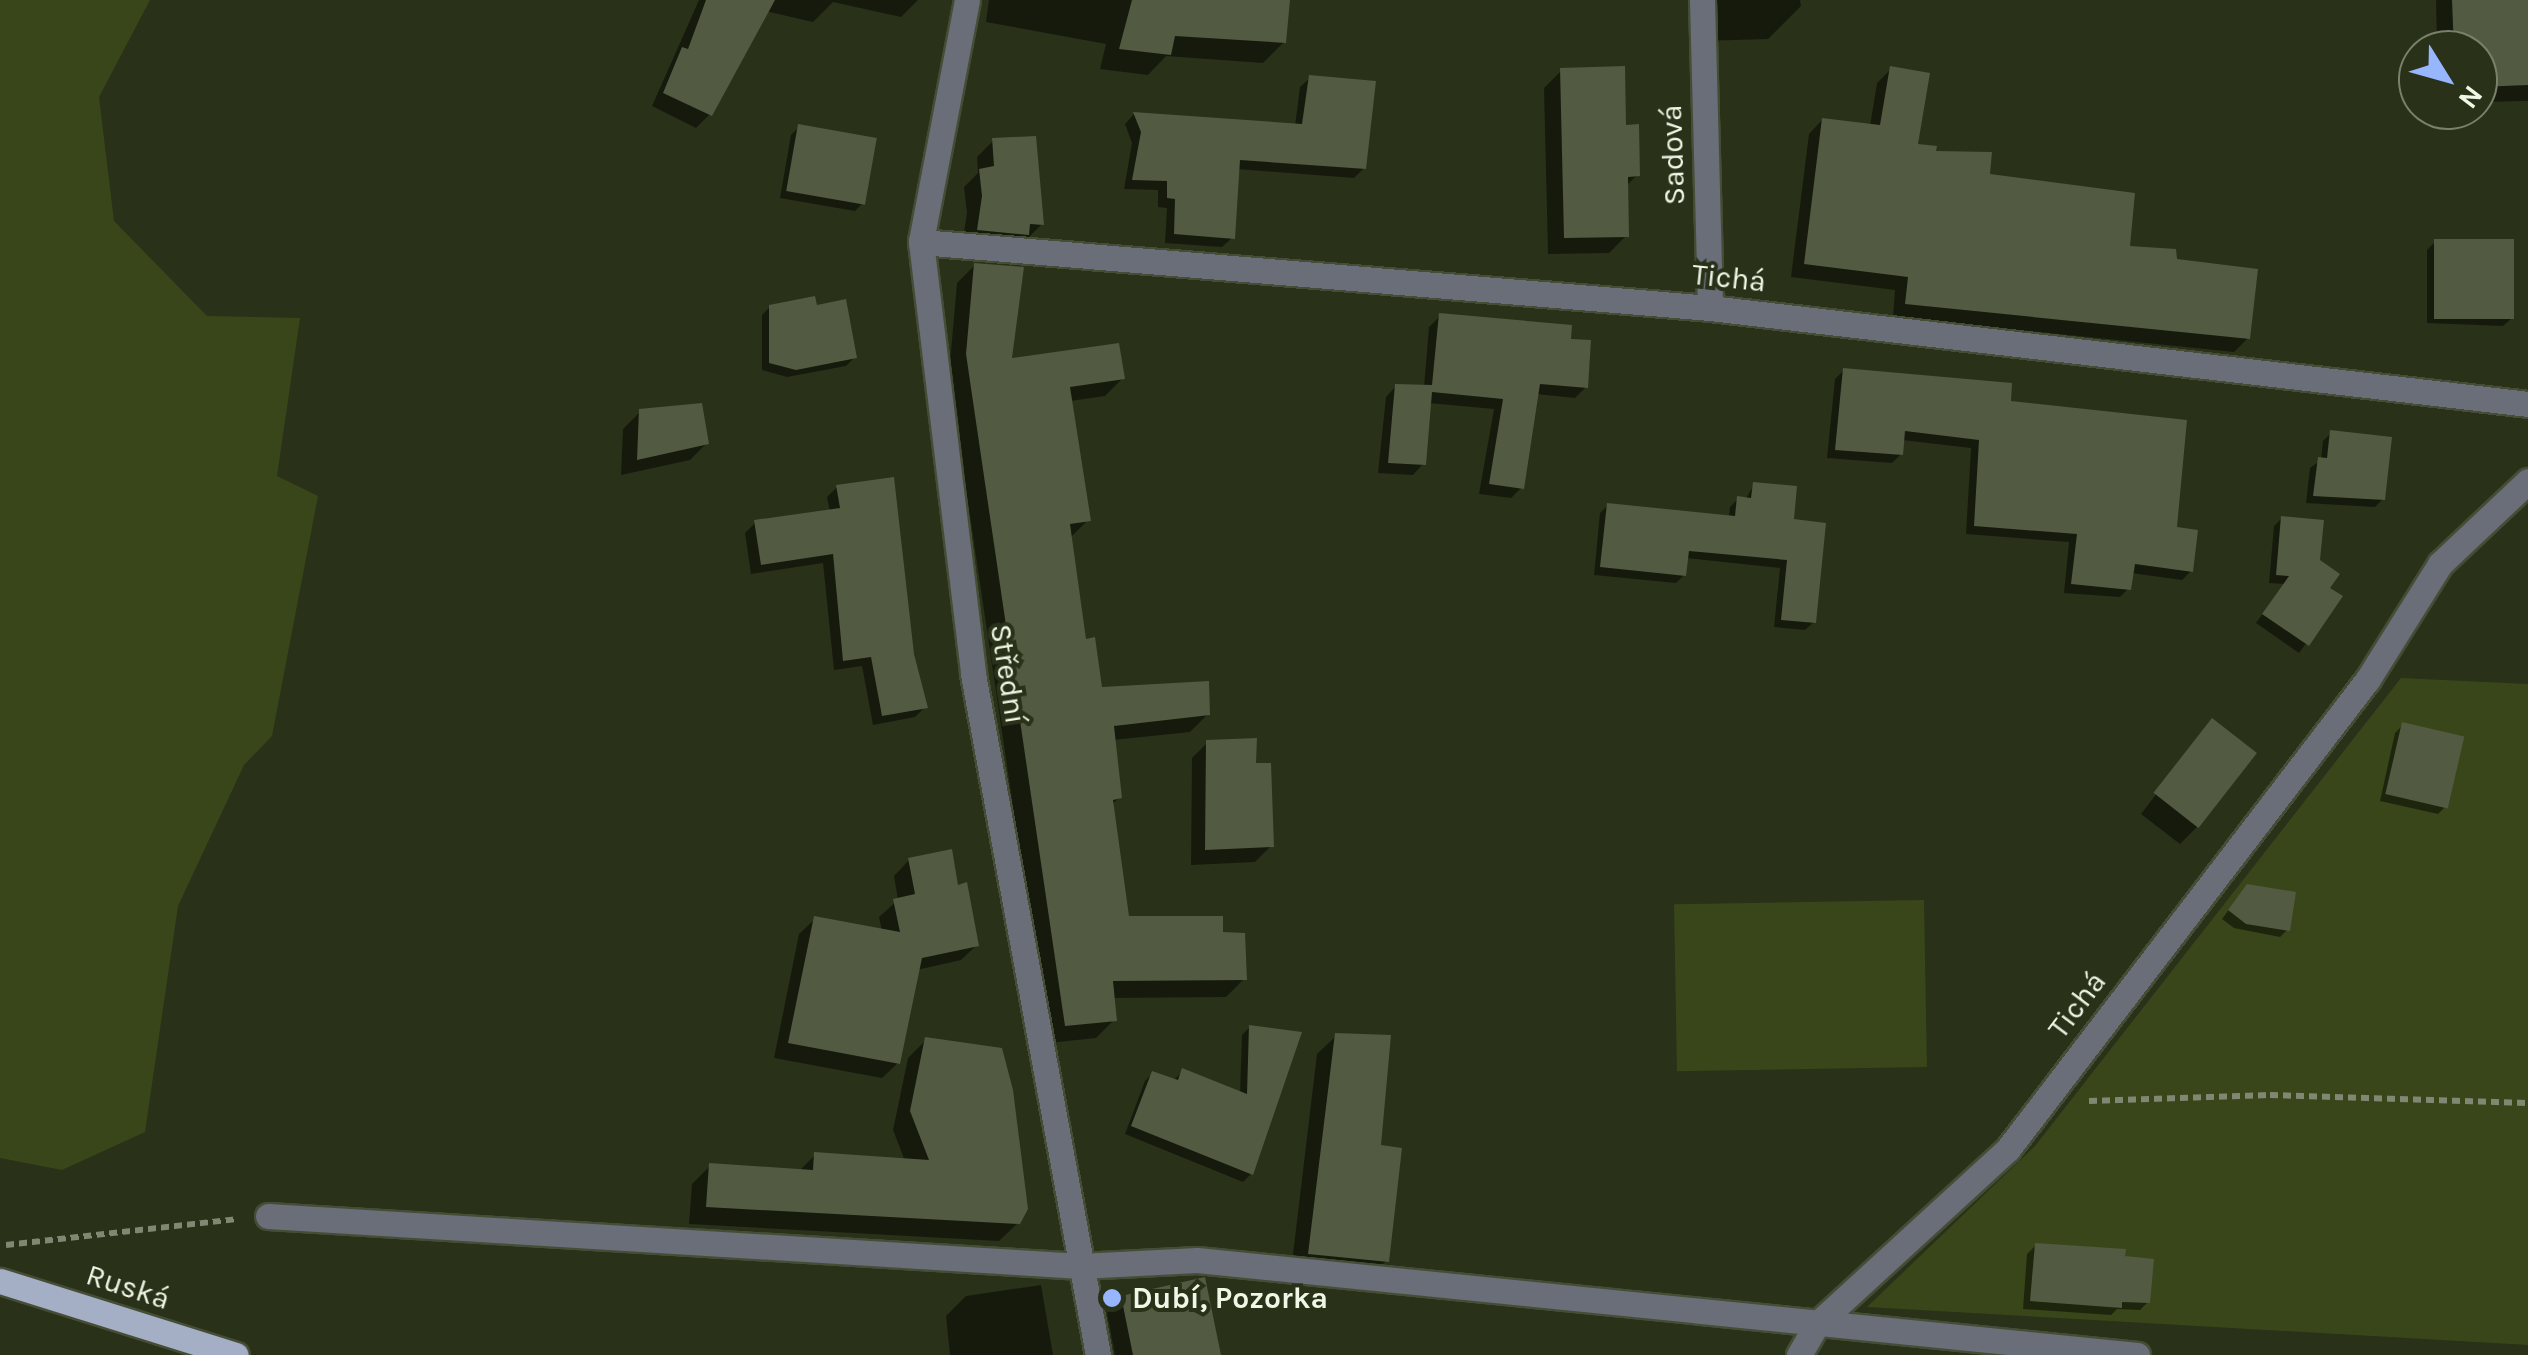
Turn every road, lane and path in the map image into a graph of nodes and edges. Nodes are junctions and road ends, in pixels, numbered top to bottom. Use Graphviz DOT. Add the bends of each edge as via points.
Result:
graph roads {
  1 [pos="967,0"];
  2 [pos="1702,0"];
  3 [pos="921,242"];
  4 [pos="1710,308"];
  5 [pos="2528,404"];
  6 [pos="2528,481"];
  7 [pos="2043,1103"];
  8 [pos="2528,1103"];
  9 [pos="268,1216"];
  10 [pos="0,1246"];
  11 [pos="1080,1266"];
  12 [pos="0,1280"];
  13 [pos="1816,1325"];
  14 [pos="236,1355"];
  15 [pos="1098,1355"];
  16 [pos="1799,1355"];
  17 [pos="2137,1355"];
  1 -- 3 [label="street, Střední"];
  2 -- 4 [label="street, Sadová"];
  3 -- 4 [label="street, Tichá"];
  3 -- 11 [label="street, Střední" via="973,674"];
  4 -- 5 [label="street, Tichá"];
  6 -- 7 [label="street, Tichá" via="2440,564 2368,679"];
  7 -- 8 [label="path" via="2270,1095"];
  7 -- 13 [label="street, Tichá" via="2008,1149"];
  9 -- 10 [label="path"];
  9 -- 11 [label="street"];
  11 -- 13 [label="street" via="1197,1260"];
  11 -- 15 [label="street, Střední"];
  12 -- 14 [label="main road, Ruská"];
  13 -- 16 [label="street, Tichá"];
  13 -- 17 [label="street"];
}
